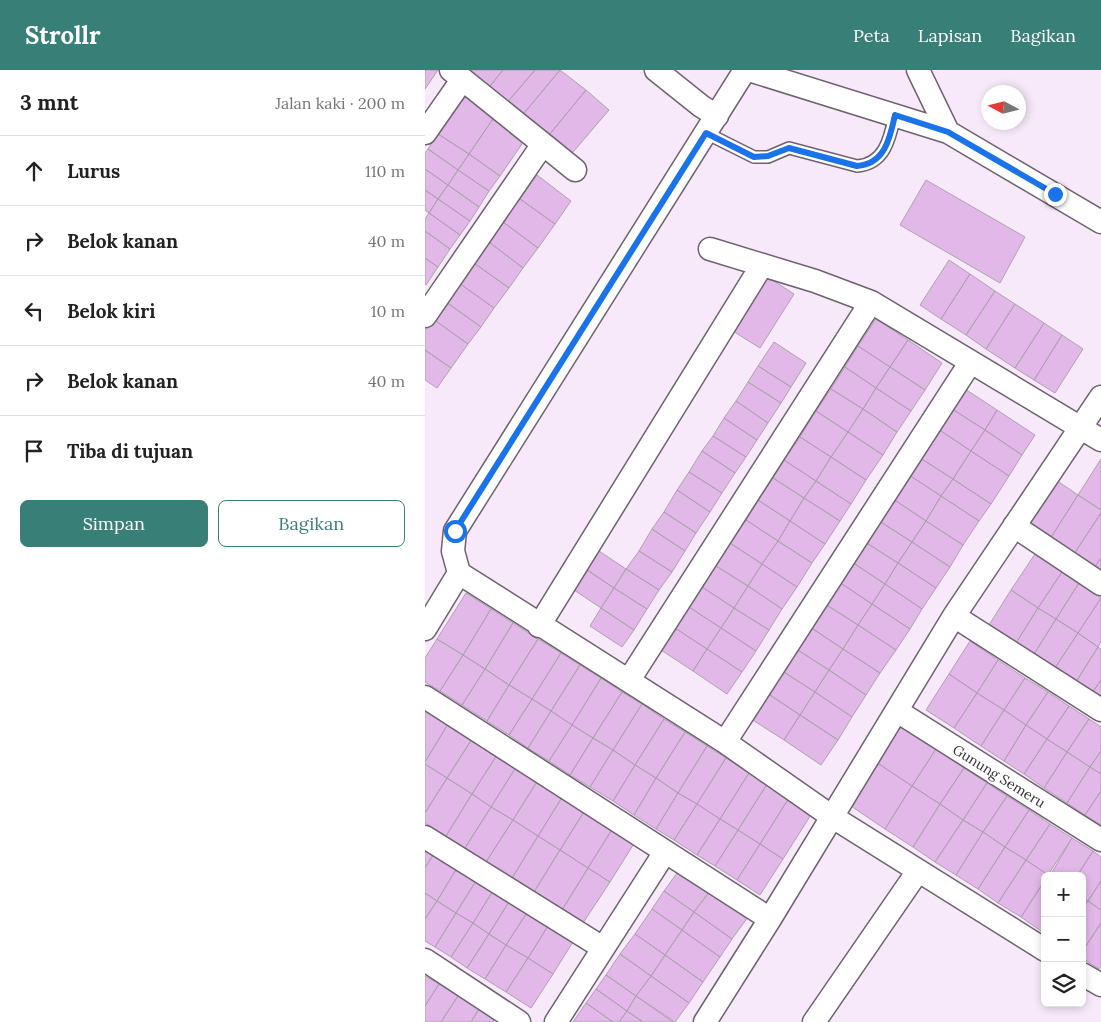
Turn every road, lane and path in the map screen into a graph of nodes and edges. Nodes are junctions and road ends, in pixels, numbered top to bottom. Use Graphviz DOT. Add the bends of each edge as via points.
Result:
graph roads {
  1 [pos="656,70"];
  2 [pos="747,70"];
  3 [pos="918,70"];
  4 [pos="456,75"];
  5 [pos="895,115"];
  6 [pos="712,125"];
  7 [pos="948,132"];
  8 [pos="425,133"];
  9 [pos="543,144"];
  10 [pos="575,170"];
  11 [pos="1101,222"];
  12 [pos="710,249"];
  13 [pos="762,265"];
  14 [pos="871,302"];
  15 [pos="425,316"];
  16 [pos="970,363"];
  17 [pos="1101,397"];
  18 [pos="1081,428"];
  19 [pos="1101,440"];
  20 [pos="1013,526"];
  21 [pos="459,573"];
  22 [pos="1101,584"];
  23 [pos="954,616"];
  24 [pos="539,626"];
  25 [pos="425,629"];
  26 [pos="629,680"];
  27 [pos="425,697"];
  28 [pos="1101,710"];
  29 [pos="897,711"];
  30 [pos="725,742"];
  31 [pos="831,816"];
  32 [pos="425,837"];
  33 [pos="1101,840"];
  34 [pos="665,852"];
  35 [pos="918,871"];
  36 [pos="770,919"];
  37 [pos="603,948"];
  38 [pos="1041,948"];
  39 [pos="425,960"];
  40 [pos="1086,977"];
  41 [pos="1101,986"];
  42 [pos="519,1022"];
  43 [pos="556,1022"];
  44 [pos="705,1022"];
  45 [pos="814,1022"];
  1 -- 6 [label="street" via="701,106"];
  2 -- 5 [label="street"];
  2 -- 6 [label="street"];
  3 -- 7 [label="street"];
  4 -- 8 [label="street"];
  4 -- 9 [label="street"];
  5 -- 6 [label="lane" via="887,146 874,161 857,166 789,148 768,156 754,157"];
  5 -- 7 [label="street"];
  6 -- 21 [label="street" via="455,531 453,551"];
  7 -- 11 [label="street"];
  9 -- 10 [label="street"];
  9 -- 15 [label="street"];
  12 -- 13 [label="street"];
  13 -- 14 [label="street"];
  13 -- 24 [label="street"];
  14 -- 16 [label="street"];
  14 -- 26 [label="street"];
  16 -- 18 [label="street"];
  16 -- 30 [label="street"];
  17 -- 18 [label="street"];
  18 -- 19 [label="street"];
  18 -- 20 [label="street"];
  20 -- 22 [label="street"];
  20 -- 23 [label="street"];
  21 -- 24 [label="street"];
  21 -- 25 [label="street"];
  23 -- 28 [label="street"];
  23 -- 29 [label="street"];
  24 -- 26 [label="street"];
  26 -- 30 [label="street"];
  27 -- 34 [label="street"];
  29 -- 31 [label="street"];
  29 -- 33 [label="street, Gunung Semeru"];
  30 -- 31 [label="street"];
  31 -- 35 [label="street"];
  31 -- 36 [label="street"];
  32 -- 37 [label="street"];
  34 -- 36 [label="street"];
  34 -- 37 [label="street"];
  35 -- 38 [label="street"];
  35 -- 45 [label="street"];
  36 -- 44 [label="street"];
  37 -- 43 [label="street"];
  39 -- 42 [label="street"];
  40 -- 41 [label="street"];
}
